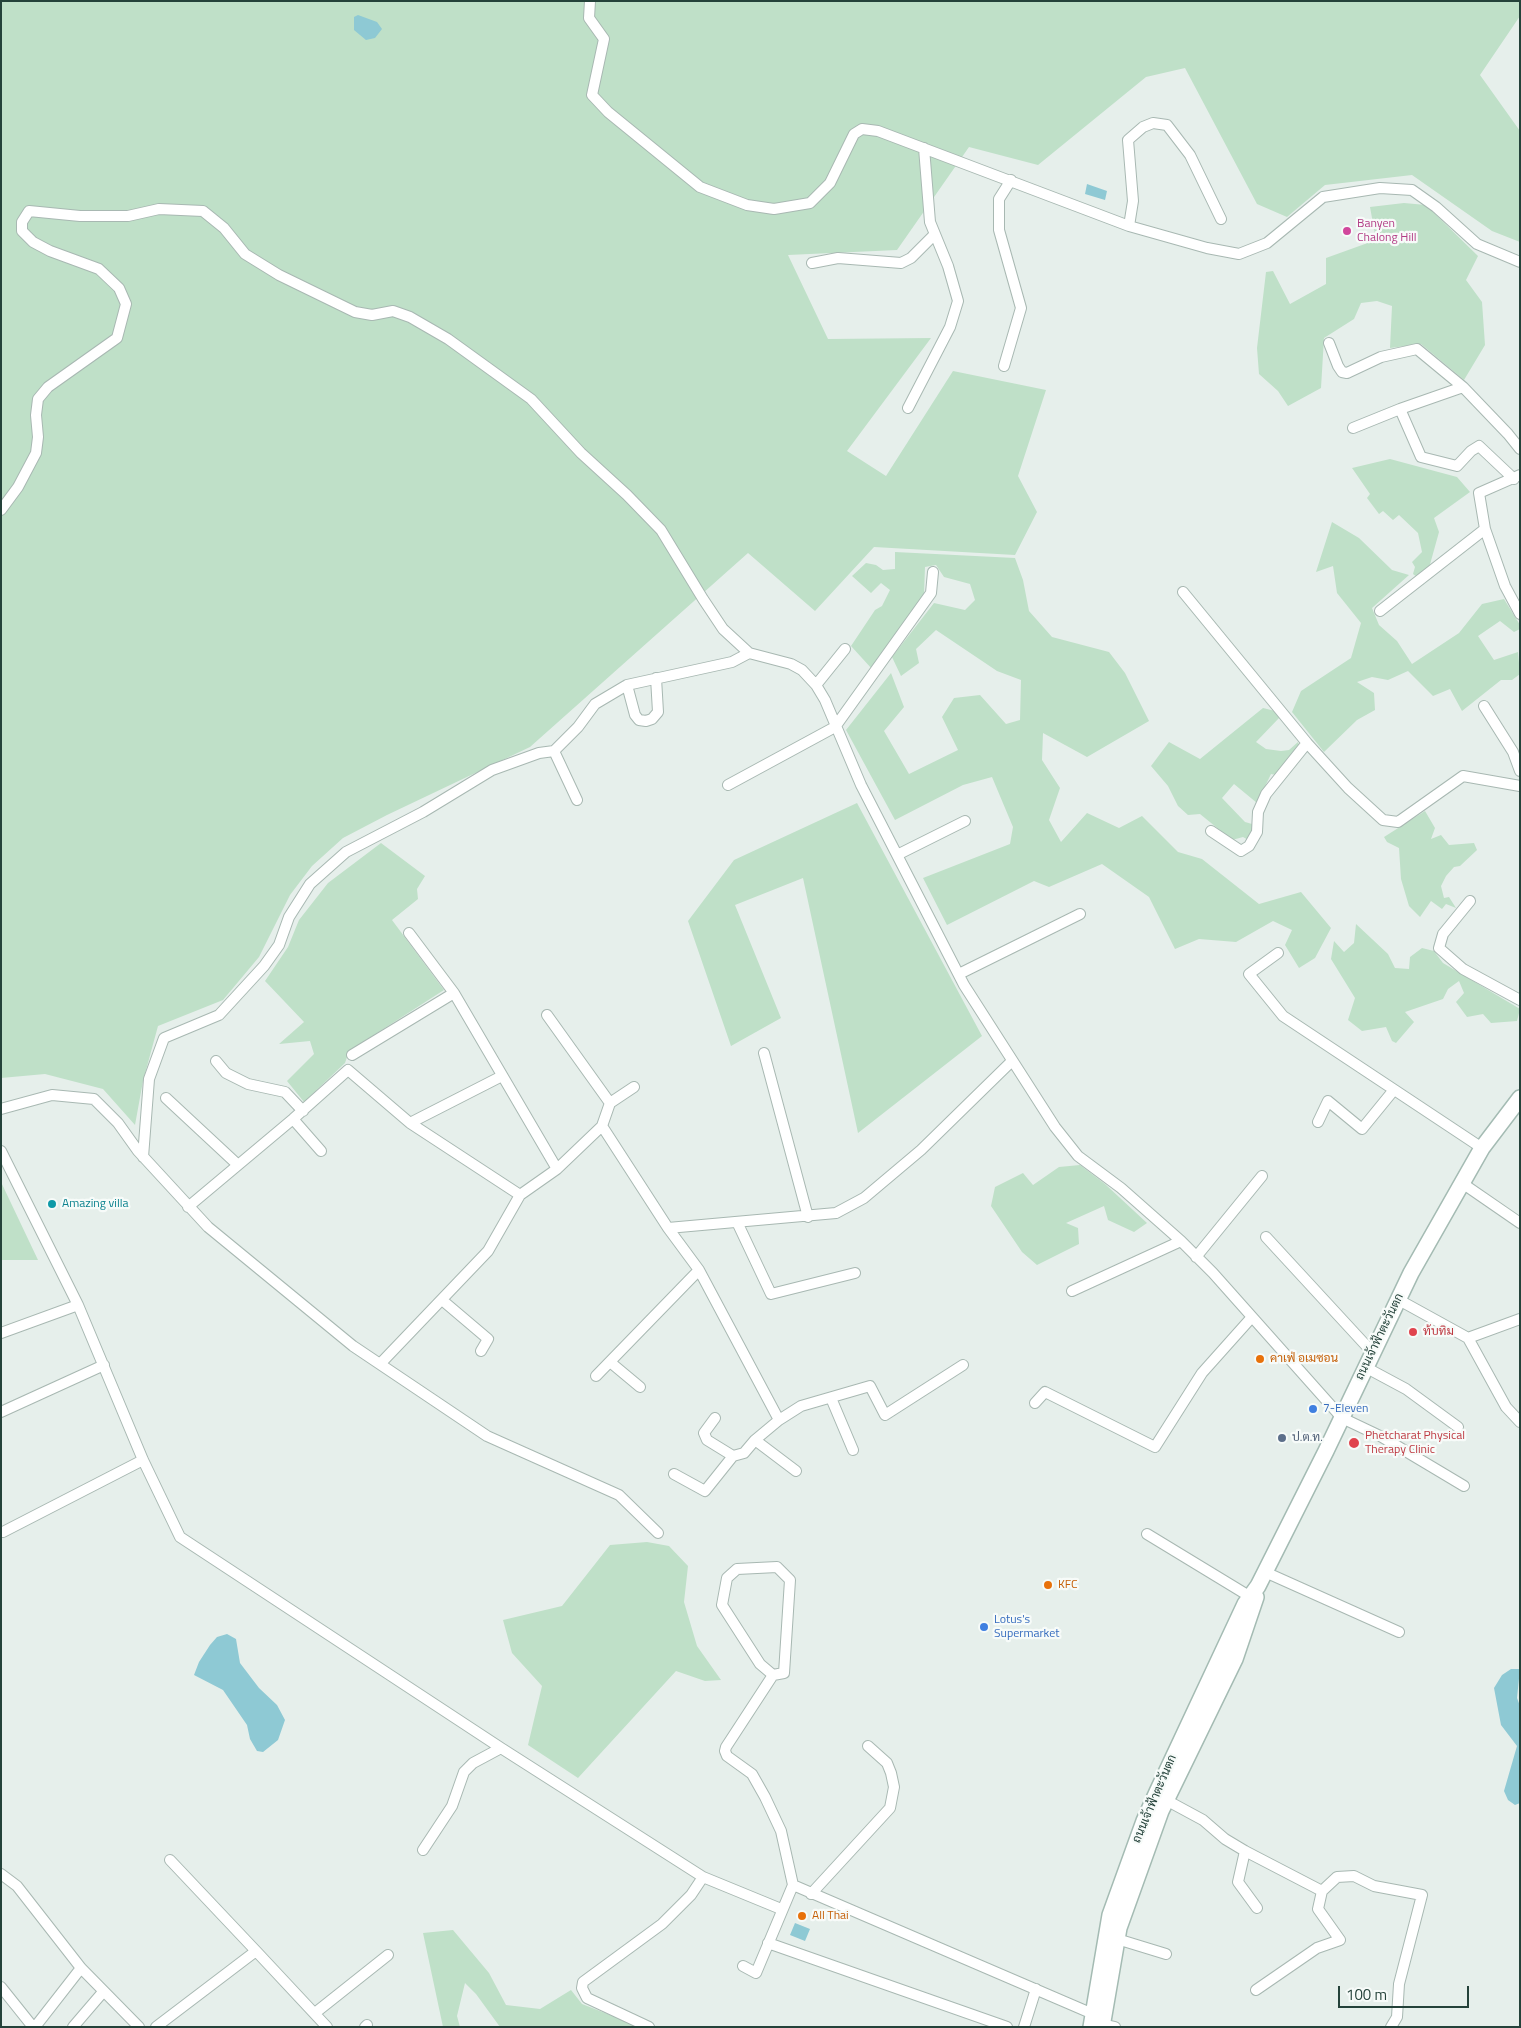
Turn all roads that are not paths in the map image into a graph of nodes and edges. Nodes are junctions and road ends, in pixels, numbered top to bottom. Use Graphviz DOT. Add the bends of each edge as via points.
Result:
graph roads {
  1 [pos="590,1"];
  2 [pos="924,148"];
  3 [pos="1011,180"];
  4 [pos="1221,220"];
  5 [pos="1129,226"];
  6 [pos="934,235"];
  7 [pos="1520,262"];
  8 [pos="812,263"];
  9 [pos="1329,343"];
  10 [pos="1004,366"];
  11 [pos="1463,387"];
  12 [pos="908,408"];
  13 [pos="1400,408"];
  14 [pos="1353,428"];
  15 [pos="1520,449"];
  16 [pos="1517,477"];
  17 [pos="1,510"];
  18 [pos="1485,529"];
  19 [pos="933,572"];
  20 [pos="1183,592"];
  21 [pos="1380,611"];
  22 [pos="1520,614"];
  23 [pos="845,649"];
  24 [pos="749,653"];
  25 [pos="656,678"];
  26 [pos="627,685"];
  27 [pos="816,685"];
  28 [pos="1484,706"];
  29 [pos="835,727"];
  30 [pos="1307,743"];
  31 [pos="554,751"];
  32 [pos="1520,771"];
  33 [pos="728,785"];
  34 [pos="1520,786"];
  35 [pos="577,800"];
  36 [pos="965,821"];
  37 [pos="1211,831"];
  38 [pos="898,854"];
  39 [pos="1470,901"];
  40 [pos="1080,914"];
  41 [pos="410,933"];
  42 [pos="1278,953"];
  43 [pos="958,974"];
  44 [pos="454,993"];
  45 [pos="1520,1000"];
  46 [pos="547,1015"];
  47 [pos="764,1053"];
  48 [pos="352,1055"];
  49 [pos="216,1061"];
  50 [pos="1012,1061"];
  51 [pos="502,1076"];
  52 [pos="634,1087"];
  53 [pos="1393,1091"];
  54 [pos="166,1098"];
  55 [pos="1520,1098"];
  56 [pos="610,1103"];
  57 [pos="1,1109"];
  58 [pos="303,1111"];
  59 [pos="294,1119"];
  60 [pos="1318,1122"];
  61 [pos="410,1123"];
  62 [pos="602,1126"];
  63 [pos="1482,1148"];
  64 [pos="1,1151"];
  65 [pos="322,1151"];
  66 [pos="143,1157"];
  67 [pos="238,1165"];
  68 [pos="557,1169"];
  69 [pos="1262,1176"];
  70 [pos="1462,1183"];
  71 [pos="520,1195"];
  72 [pos="188,1207"];
  73 [pos="808,1217"];
  74 [pos="737,1222"];
  75 [pos="1520,1223"];
  76 [pos="668,1228"];
  77 [pos="1266,1237"];
  78 [pos="1181,1241"];
  79 [pos="1196,1257"];
  80 [pos="699,1270"];
  81 [pos="855,1272"];
  82 [pos="1072,1291"];
  83 [pos="442,1300"];
  84 [pos="1399,1300"];
  85 [pos="78,1305"];
  86 [pos="1252,1317"];
  87 [pos="1520,1319"];
  88 [pos="1,1333"];
  89 [pos="1468,1338"];
  90 [pos="481,1351"];
  91 [pos="1372,1352"];
  92 [pos="610,1362"];
  93 [pos="380,1364"];
  94 [pos="104,1365"];
  95 [pos="963,1365"];
  96 [pos="1365,1367"];
  97 [pos="596,1376"];
  98 [pos="640,1387"];
  99 [pos="831,1398"];
  100 [pos="1035,1403"];
  101 [pos="1515,1411"];
  102 [pos="1,1412"];
  103 [pos="715,1418"];
  104 [pos="1342,1418"];
  105 [pos="779,1420"];
  106 [pos="1520,1422"];
  107 [pos="1458,1427"];
  108 [pos="755,1440"];
  109 [pos="853,1450"];
  110 [pos="733,1456"];
  111 [pos="144,1460"];
  112 [pos="796,1471"];
  113 [pos="674,1474"];
  114 [pos="1464,1486"];
  115 [pos="3,1532"];
  116 [pos="658,1533"];
  117 [pos="1147,1534"];
  118 [pos="1265,1572"];
  119 [pos="1253,1591"];
  120 [pos="1399,1632"];
  121 [pos="773,1675"];
  122 [pos="868,1746"];
  123 [pos="501,1748"];
  124 [pos="1166,1800"];
  125 [pos="423,1850"];
  126 [pos="1245,1851"];
  127 [pos="170,1860"];
  128 [pos="1,1874"];
  129 [pos="703,1877"];
  130 [pos="793,1885"];
  131 [pos="1322,1890"];
  132 [pos="812,1894"];
  133 [pos="1257,1908"];
  134 [pos="781,1909"];
  135 [pos="1117,1939"];
  136 [pos="768,1943"];
  137 [pos="256,1951"];
  138 [pos="388,1954"];
  139 [pos="1166,1954"];
  140 [pos="742,1966"];
  141 [pos="80,1968"];
  142 [pos="1,1987"];
  143 [pos="1036,1989"];
  144 [pos="1256,1990"];
  145 [pos="103,1992"];
  146 [pos="314,2013"];
  147 [pos="1101,2024"];
  148 [pos="34,2027"];
  149 [pos="74,2027"];
  150 [pos="139,2027"];
  151 [pos="156,2027"];
  152 [pos="327,2027"];
  153 [pos="649,2027"];
  154 [pos="1007,2027"];
  155 [pos="1024,2027"];
  156 [pos="1391,2027"];
  1 -- 2 [label="street" via="589,18 604,39 592,95 608,112 700,187 748,205 774,209 795,207 810,203 830,183 854,134 862,129 878,131"];
  2 -- 3 [label="street"];
  2 -- 6 [label="street"];
  3 -- 5 [label="street"];
  3 -- 10 [label="street" via="999,199 999,230 1021,308"];
  4 -- 5 [label="street" via="1190,155 1167,125 1153,123 1128,140 1133,201"];
  5 -- 7 [label="street" via="1239,254 1267,242 1323,197 1380,188 1412,190 1477,244"];
  6 -- 8 [label="street" via="912,258 902,263 838,258"];
  6 -- 12 [label="street" via="948,266 958,301 950,327"];
  9 -- 11 [label="street" via="1342,372 1352,372 1381,357 1417,349"];
  11 -- 13 [label="street"];
  11 -- 15 [label="street"];
  13 -- 14 [label="street"];
  13 -- 16 [label="street" via="1422,457 1457,466 1480,446"];
  16 -- 18 [label="street" via="1479,493"];
  17 -- 24 [label="street" via="36,453 38,399 48,387 117,338 126,304 119,288 99,269 33,242 22,231 22,222 28,211 80,216 128,216 159,210 203,211 224,228 244,254 279,275 355,312 372,315 394,311 410,317 448,339 531,399 581,453 661,530 723,628"];
  18 -- 21 [label="street"];
  18 -- 22 [label="street" via="1505,586"];
  19 -- 29 [label="street" via="931,593"];
  20 -- 30 [label="street"];
  23 -- 27 [label="street"];
  24 -- 25 [label="street" via="732,662"];
  24 -- 27 [label="street" via="791,664"];
  25 -- 26 [label="street"];
  25 -- 26 [label="street" via="658,712 646,721 639,720 635,714"];
  26 -- 31 [label="street" via="595,704"];
  27 -- 29 [label="street"];
  28 -- 32 [label="street" via="1514,752"];
  29 -- 33 [label="street"];
  29 -- 38 [label="street"];
  30 -- 34 [label="street" via="1383,820 1398,822 1463,776"];
  30 -- 37 [label="street" via="1266,794 1258,812 1258,832 1249,846 1242,851"];
  31 -- 35 [label="street"];
  31 -- 66 [label="street" via="492,770 423,812 346,852 310,884 289,917 279,946 219,1015 164,1038 149,1080"];
  36 -- 38 [label="street"];
  38 -- 43 [label="street"];
  39 -- 45 [label="street" via="1442,934 1439,948 1463,969"];
  40 -- 43 [label="street"];
  41 -- 44 [label="street"];
  42 -- 53 [label="street" via="1249,974 1283,1016"];
  43 -- 50 [label="street"];
  44 -- 48 [label="street"];
  44 -- 51 [label="street"];
  46 -- 56 [label="street"];
  47 -- 73 [label="street"];
  49 -- 58 [label="street" via="226,1073 248,1084 285,1092"];
  50 -- 73 [label="street" via="922,1150 864,1198 836,1213"];
  50 -- 78 [label="street" via="1078,1156 1121,1188"];
  51 -- 61 [label="street"];
  51 -- 68 [label="street"];
  52 -- 56 [label="street"];
  53 -- 60 [label="street" via="1362,1129 1328,1101"];
  53 -- 63 [label="street"];
  54 -- 67 [label="street"];
  55 -- 63 [label="main road, ถนนเจ้าฟ้าตะวันตก"];
  56 -- 62 [label="street"];
  57 -- 66 [label="street" via="52,1095 94,1099 118,1123"];
  58 -- 59 [label="street"];
  58 -- 61 [label="street" via="348,1070"];
  59 -- 65 [label="street"];
  59 -- 67 [label="street"];
  61 -- 71 [label="street"];
  62 -- 68 [label="street"];
  62 -- 76 [label="street"];
  63 -- 70 [label="main road, ถนนเจ้าฟ้าตะวันตก"];
  64 -- 85 [label="street"];
  66 -- 72 [label="street"];
  67 -- 72 [label="street"];
  68 -- 71 [label="street"];
  69 -- 79 [label="street"];
  70 -- 75 [label="street"];
  70 -- 84 [label="main road, ถนนเจ้าฟ้าตะวันตก"];
  71 -- 83 [label="street" via="488,1251"];
  72 -- 93 [label="street" via="353,1346"];
  73 -- 74 [label="street"];
  74 -- 76 [label="street"];
  74 -- 81 [label="street" via="771,1294"];
  76 -- 80 [label="street"];
  77 -- 91 [label="street"];
  78 -- 79 [label="street"];
  78 -- 82 [label="street"];
  79 -- 86 [label="street"];
  80 -- 92 [label="street"];
  80 -- 105 [label="street"];
  83 -- 90 [label="street" via="488,1340"];
  83 -- 93 [label="street"];
  84 -- 89 [label="street"];
  84 -- 91 [label="main road, ถนนเจ้าฟ้าตะวันตก"];
  85 -- 88 [label="street"];
  85 -- 94 [label="street"];
  86 -- 100 [label="street" via="1202,1373 1155,1447 1045,1392"];
  86 -- 104 [label="street"];
  87 -- 89 [label="street"];
  89 -- 101 [label="street" via="1506,1407"];
  91 -- 96 [label="main road, ถนนเจ้าฟ้าตะวันตก"];
  92 -- 97 [label="street"];
  92 -- 98 [label="street"];
  93 -- 116 [label="street" via="487,1436 619,1495"];
  94 -- 102 [label="street"];
  94 -- 111 [label="street"];
  95 -- 99 [label="street" via="885,1415 870,1386"];
  96 -- 104 [label="main road, ถนนเจ้าฟ้าตะวันตก"];
  96 -- 107 [label="street" via="1406,1388"];
  99 -- 105 [label="street" via="801,1406"];
  99 -- 109 [label="street"];
  101 -- 106 [label="street"];
  103 -- 110 [label="street" via="704,1433 707,1440"];
  104 -- 114 [label="street" via="1382,1437"];
  104 -- 118 [label="main road, ถนนเจ้าฟ้าตะวันตก"];
  105 -- 108 [label="street"];
  108 -- 110 [label="street" via="744,1454"];
  108 -- 112 [label="street"];
  110 -- 113 [label="street" via="705,1491"];
  111 -- 115 [label="street"];
  111 -- 123 [label="street" via="180,1537"];
  117 -- 119 [label="street"];
  118 -- 119 [label="main road, ถนนเจ้าฟ้าตะวันตก"];
  118 -- 120 [label="street"];
  119 -- 124 [label="main road, ถนนเจ้าฟ้าตะวันตก" via="1254,1607 1234,1659"];
  119 -- 147 [label="main road, ถนนเจ้าฟ้าตะวันตก" via="1144,1821 1110,1915"];
  121 -- 121 [label="street" via="784,1673 790,1580 777,1567 737,1569 727,1578 722,1605 760,1664"];
  121 -- 130 [label="street" via="725,1751 727,1756 752,1774 765,1797 782,1831"];
  122 -- 132 [label="street" via="887,1763 891,1773 894,1787 890,1808"];
  123 -- 125 [label="street" via="473,1763 464,1772 452,1806"];
  123 -- 129 [label="street"];
  124 -- 126 [label="street" via="1202,1820"];
  124 -- 135 [label="main road, ถนนเจ้าฟ้าตะวันตก" via="1118,1928"];
  126 -- 131 [label="street"];
  126 -- 133 [label="street" via="1238,1882"];
  127 -- 137 [label="street"];
  128 -- 141 [label="street" via="17,1886"];
  129 -- 134 [label="street"];
  129 -- 153 [label="street" via="691,1895 662,1924 583,1982 587,1998"];
  130 -- 132 [label="street"];
  130 -- 134 [label="street"];
  131 -- 144 [label="street" via="1318,1910 1340,1940 1317,1948"];
  131 -- 156 [label="street" via="1337,1877 1354,1876 1374,1886 1422,1895 1399,1984 1396,2017"];
  132 -- 143 [label="street"];
  134 -- 136 [label="street"];
  135 -- 139 [label="street"];
  135 -- 147 [label="main road, ถนนเจ้าฟ้าตะวันตก"];
  136 -- 140 [label="street" via="756,1972"];
  136 -- 154 [label="street"];
  137 -- 146 [label="street"];
  137 -- 151 [label="street"];
  138 -- 146 [label="street"];
  141 -- 145 [label="street"];
  141 -- 148 [label="street"];
  142 -- 148 [label="street"];
  143 -- 147 [label="street"];
  143 -- 155 [label="street"];
  145 -- 149 [label="street"];
  145 -- 150 [label="street"];
  146 -- 152 [label="street"];
}
